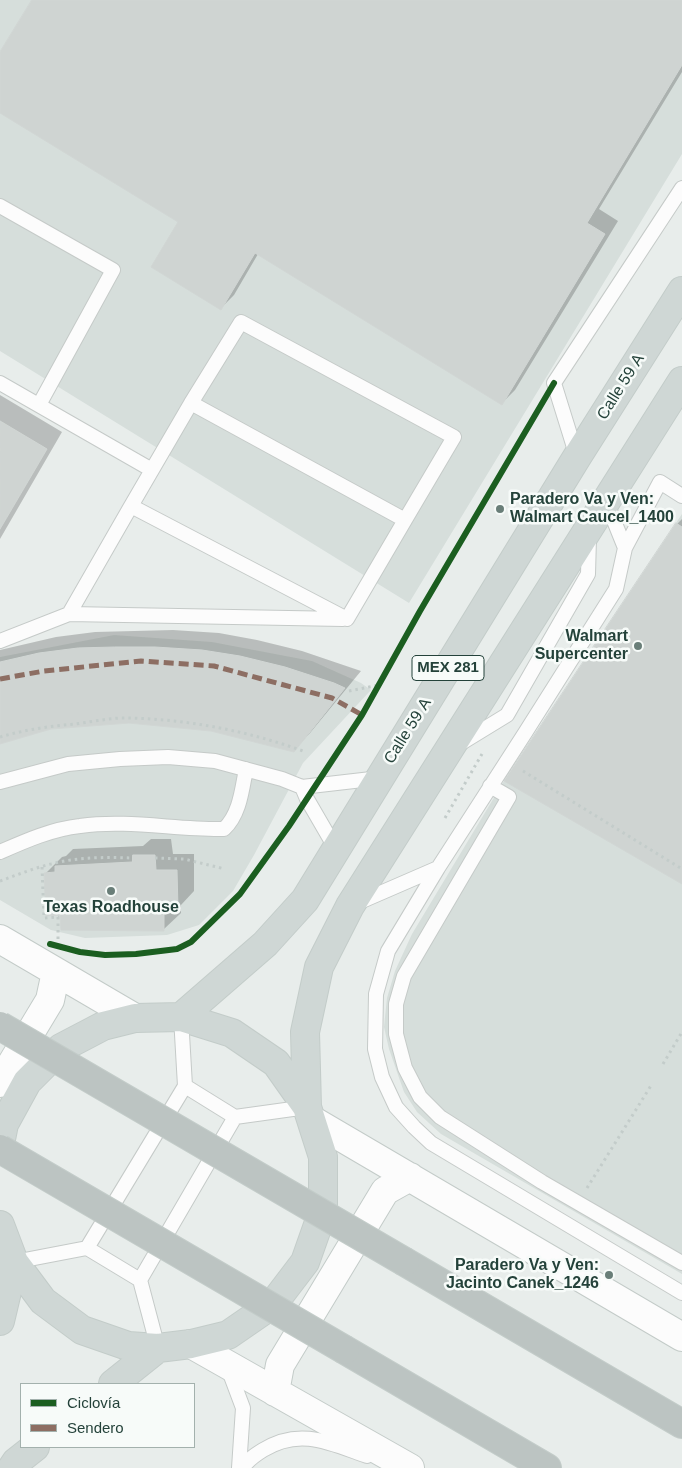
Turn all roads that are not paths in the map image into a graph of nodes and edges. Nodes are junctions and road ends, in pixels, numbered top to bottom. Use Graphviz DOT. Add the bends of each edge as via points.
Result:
graph roads {
  1 [pos="682,188"];
  2 [pos="0,206"];
  3 [pos="682,291"];
  4 [pos="682,381"];
  5 [pos="0,383"];
  6 [pos="191,403"];
  7 [pos="39,405"];
  8 [pos="577,458"];
  9 [pos="152,470"];
  10 [pos="682,496"];
  11 [pos="606,501"];
  12 [pos="131,506"];
  13 [pos="405,520"];
  14 [pos="625,548"];
  15 [pos="69,614"];
  16 [pos="347,619"];
  17 [pos="0,641"];
  18 [pos="246,769"];
  19 [pos="380,778"];
  20 [pos="0,782"];
  21 [pos="490,786"];
  22 [pos="302,787"];
  23 [pos="336,849"];
  24 [pos="0,852"];
  25 [pos="438,868"];
  26 [pos="350,906"];
  27 [pos="0,939"];
  28 [pos="60,960"];
  29 [pos="135,1018"];
  30 [pos="181,1018"];
  31 [pos="0,1026"];
  32 [pos="0,1083"];
  33 [pos="185,1086"];
  34 [pos="310,1113"];
  35 [pos="235,1118"];
  36 [pos="0,1144"];
  37 [pos="0,1149"];
  38 [pos="410,1177"];
  39 [pos="0,1225"];
  40 [pos="87,1248"];
  41 [pos="14,1262"];
  42 [pos="682,1264"];
  43 [pos="140,1280"];
  44 [pos="682,1293"];
  45 [pos="0,1321"];
  46 [pos="682,1337"];
  47 [pos="191,1344"];
  48 [pos="158,1348"];
  49 [pos="226,1365"];
  50 [pos="114,1383"];
  51 [pos="275,1392"];
  52 [pos="682,1424"];
  53 [pos="35,1448"];
  54 [pos="12,1468"];
  55 [pos="239,1468"];
  56 [pos="243,1468"];
  57 [pos="403,1468"];
  58 [pos="410,1468"];
  59 [pos="546,1468"];
  1 -- 8 [label="lane" via="554,383"];
  2 -- 7 [label="lane" via="113,270"];
  3 -- 8 [label="main road, Calle 59 A / MEX 281"];
  4 -- 11 [label="main road, MEX 281"];
  5 -- 7 [label="lane"];
  6 -- 9 [label="lane"];
  6 -- 13 [label="lane"];
  6 -- 13 [label="lane" via="241,322 454,437"];
  7 -- 9 [label="lane"];
  8 -- 19 [label="main road, Calle 59 A / MEX 281"];
  9 -- 12 [label="lane"];
  10 -- 14 [label="lane" via="660,482"];
  11 -- 14 [label="lane"];
  11 -- 26 [label="main road, MEX 281"];
  12 -- 15 [label="lane"];
  12 -- 16 [label="lane"];
  13 -- 16 [label="lane"];
  14 -- 21 [label="lane" via="616,589"];
  15 -- 16 [label="lane"];
  15 -- 17 [label="lane"];
  18 -- 20 [label="lane" via="215,761 168,757 120,759 68,764"];
  18 -- 22 [label="lane"];
  18 -- 24 [label="lane" via="238,807 232,822 224,829 123,823 79,826 36,837"];
  19 -- 22 [label="lane"];
  19 -- 23 [label="main road, Calle 59 A / MEX 281"];
  21 -- 25 [label="lane"];
  21 -- 42 [label="lane" via="509,798 404,976 396,1004 396,1034 405,1068 420,1097 440,1117 542,1182"];
  22 -- 23 [label="lane"];
  23 -- 30 [label="main road, Calle 59 A / MEX 281" via="305,900 265,944"];
  25 -- 26 [label="lane"];
  25 -- 44 [label="lane" via="388,951 376,994 375,1049 382,1077 396,1107 430,1143"];
  26 -- 34 [label="main road, MEX 281" via="319,968 305,1032"];
  27 -- 28 [label="main road"];
  28 -- 29 [label="main road"];
  28 -- 32 [label="main road" via="50,1000"];
  29 -- 30 [label="main road"];
  29 -- 36 [label="main road" via="103,1026 61,1048 27,1082 4,1124"];
  30 -- 33 [label="lane"];
  30 -- 34 [label="main road" via="232,1033 276,1063"];
  31 -- 52 [label="highway, bridge"];
  33 -- 35 [label="lane"];
  33 -- 40 [label="lane"];
  34 -- 35 [label="lane"];
  34 -- 38 [label="main road"];
  34 -- 47 [label="main road" via="323,1157 323,1211 305,1262 273,1304 228,1334"];
  35 -- 43 [label="lane"];
  37 -- 59 [label="highway, bridge"];
  38 -- 46 [label="main road"];
  38 -- 51 [label="main road" via="385,1191 280,1365"];
  39 -- 41 [label="main road"];
  40 -- 41 [label="lane"];
  40 -- 43 [label="lane"];
  41 -- 45 [label="main road"];
  41 -- 48 [label="main road" via="43,1301 82,1330 128,1346"];
  43 -- 48 [label="lane"];
  47 -- 48 [label="main road"];
  47 -- 49 [label="main road"];
  48 -- 50 [label="main road"];
  49 -- 51 [label="main road"];
  49 -- 55 [label="lane" via="243,1408"];
  51 -- 58 [label="main road"];
  53 -- 54 [label="main road"];
  56 -- 57 [label="lane" via="264,1449 296,1438 323,1441"];
}
